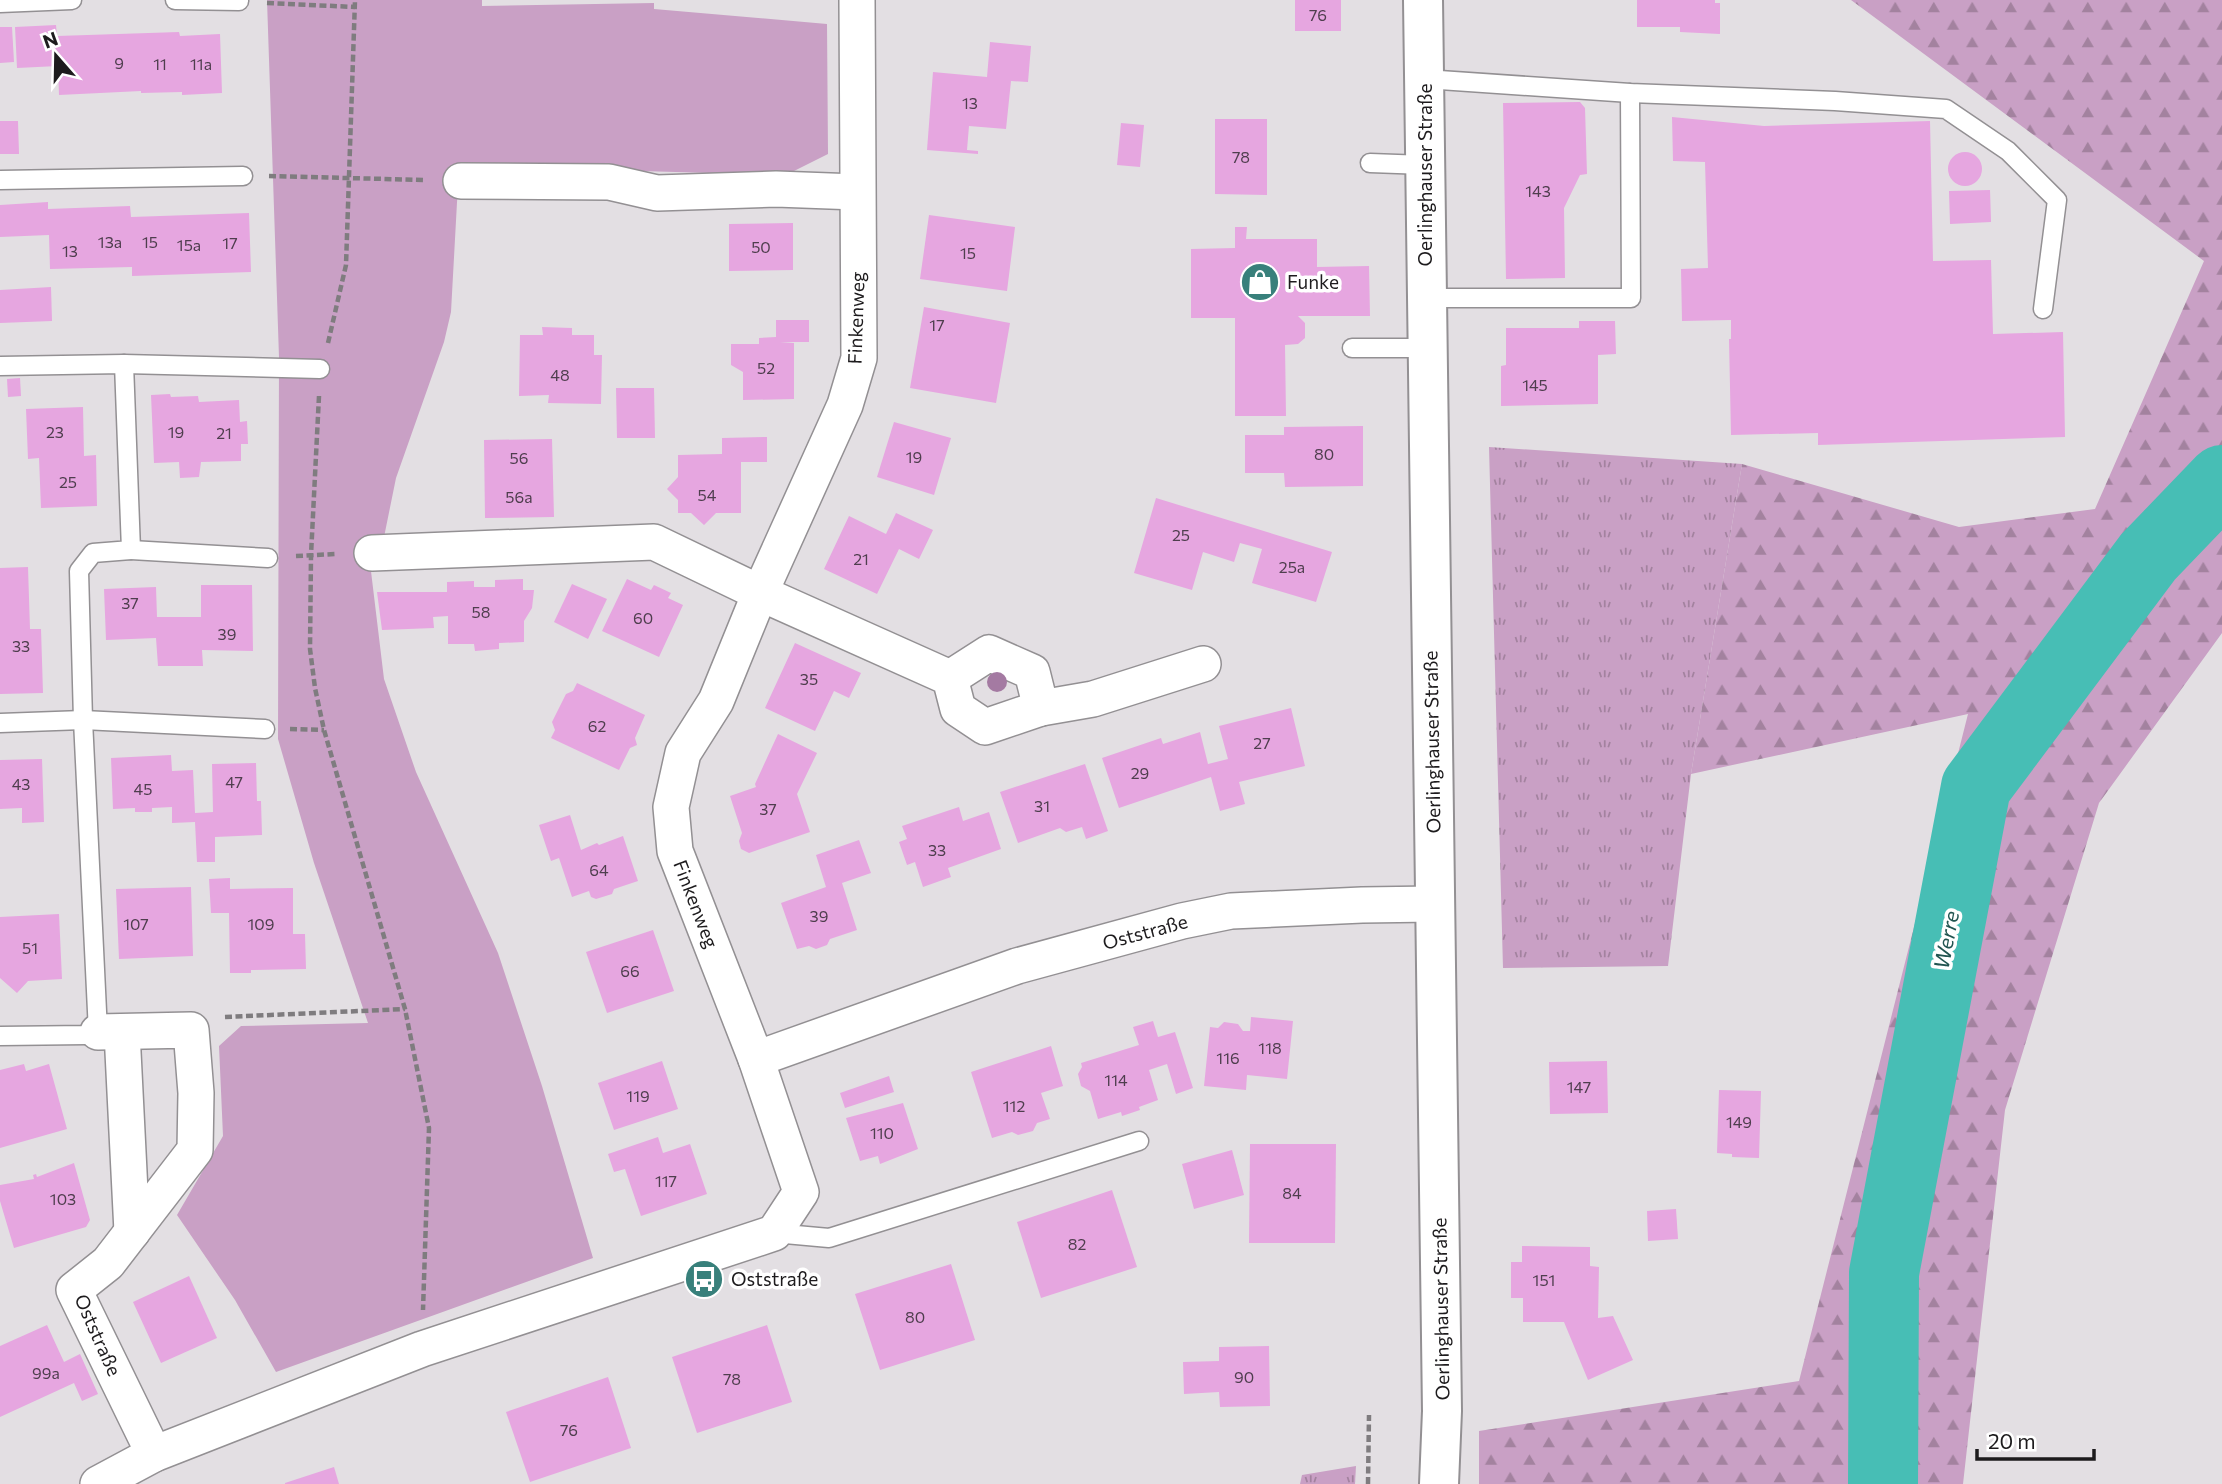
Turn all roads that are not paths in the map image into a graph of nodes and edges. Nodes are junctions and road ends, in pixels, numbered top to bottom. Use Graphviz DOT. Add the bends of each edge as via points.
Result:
graph roads {
  1 [pos="72,0"];
  2 [pos="175,0"];
  3 [pos="857,0"];
  4 [pos="1423,0"];
  5 [pos="239,1"];
  6 [pos="0,3"];
  7 [pos="1424,79"];
  8 [pos="1629,93"];
  9 [pos="1370,163"];
  10 [pos="1425,165"];
  11 [pos="243,176"];
  12 [pos="0,180"];
  13 [pos="461,181"];
  14 [pos="857,192"];
  15 [pos="1426,298"];
  16 [pos="2043,309"];
  17 [pos="1352,348"];
  18 [pos="1428,348"];
  19 [pos="124,364"];
  20 [pos="0,366"];
  21 [pos="320,369"];
  22 [pos="131,550"];
  23 [pos="372,553"];
  24 [pos="268,558"];
  25 [pos="760,593"];
  26 [pos="1203,664"];
  27 [pos="950,678"];
  28 [pos="1041,708"];
  29 [pos="83,720"];
  30 [pos="0,723"];
  31 [pos="264,729"];
  32 [pos="1434,904"];
  33 [pos="110,1032"];
  34 [pos="0,1036"];
  35 [pos="756,1059"];
  36 [pos="1139,1141"];
  37 [pos="132,1232"];
  38 [pos="774,1233"];
  39 [pos="154,1454"];
  40 [pos="98,1484"];
  41 [pos="1439,1484"];
  1 -- 6 [label="lane"];
  2 -- 5 [label="lane"];
  3 -- 14 [label="street, Finkenweg"];
  4 -- 7 [label="main road, Oerlinghauser Straße"];
  7 -- 8 [label="lane"];
  7 -- 10 [label="main road, Oerlinghauser Straße"];
  8 -- 15 [label="lane" via="1631,298"];
  8 -- 16 [label="lane" via="1946,109 2008,151 2057,200"];
  9 -- 10 [label="lane"];
  10 -- 15 [label="main road, Oerlinghauser Straße"];
  11 -- 12 [label="lane"];
  13 -- 14 [label="street" via="609,182 657,193"];
  14 -- 25 [label="street, Finkenweg" via="859,358 845,405"];
  15 -- 18 [label="main road, Oerlinghauser Straße"];
  17 -- 18 [label="lane"];
  18 -- 32 [label="main road, Oerlinghauser Straße"];
  19 -- 20 [label="lane"];
  19 -- 21 [label="lane"];
  19 -- 22 [label="lane"];
  22 -- 24 [label="lane"];
  22 -- 29 [label="lane" via="93,553 79,571"];
  23 -- 25 [label="street" via="654,542"];
  25 -- 27 [label="street"];
  25 -- 35 [label="street, Finkenweg" via="716,701 683,753 671,807 675,851"];
  26 -- 28 [label="street" via="1093,699"];
  27 -- 28 [label="street" via="958,709 985,727"];
  27 -- 28 [label="street" via="989,653 1032,672"];
  29 -- 30 [label="lane"];
  29 -- 31 [label="lane"];
  29 -- 33 [label="lane"];
  32 -- 35 [label="street, Oststraße" via="1231,911 1182,921 1017,966"];
  32 -- 41 [label="main road, Oerlinghauser Straße" via="1442,1411"];
  33 -- 34 [label="lane"];
  33 -- 37 [label="street"];
  33 -- 37 [label="street, Oststraße" via="191,1030 195,1150"];
  35 -- 38 [label="street" via="801,1192"];
  36 -- 38 [label="lane" via="829,1238"];
  37 -- 39 [label="street, Oststraße" via="108,1263 74,1290"];
  38 -- 39 [label="street" via="422,1349"];
  39 -- 40 [label="street"];
}
